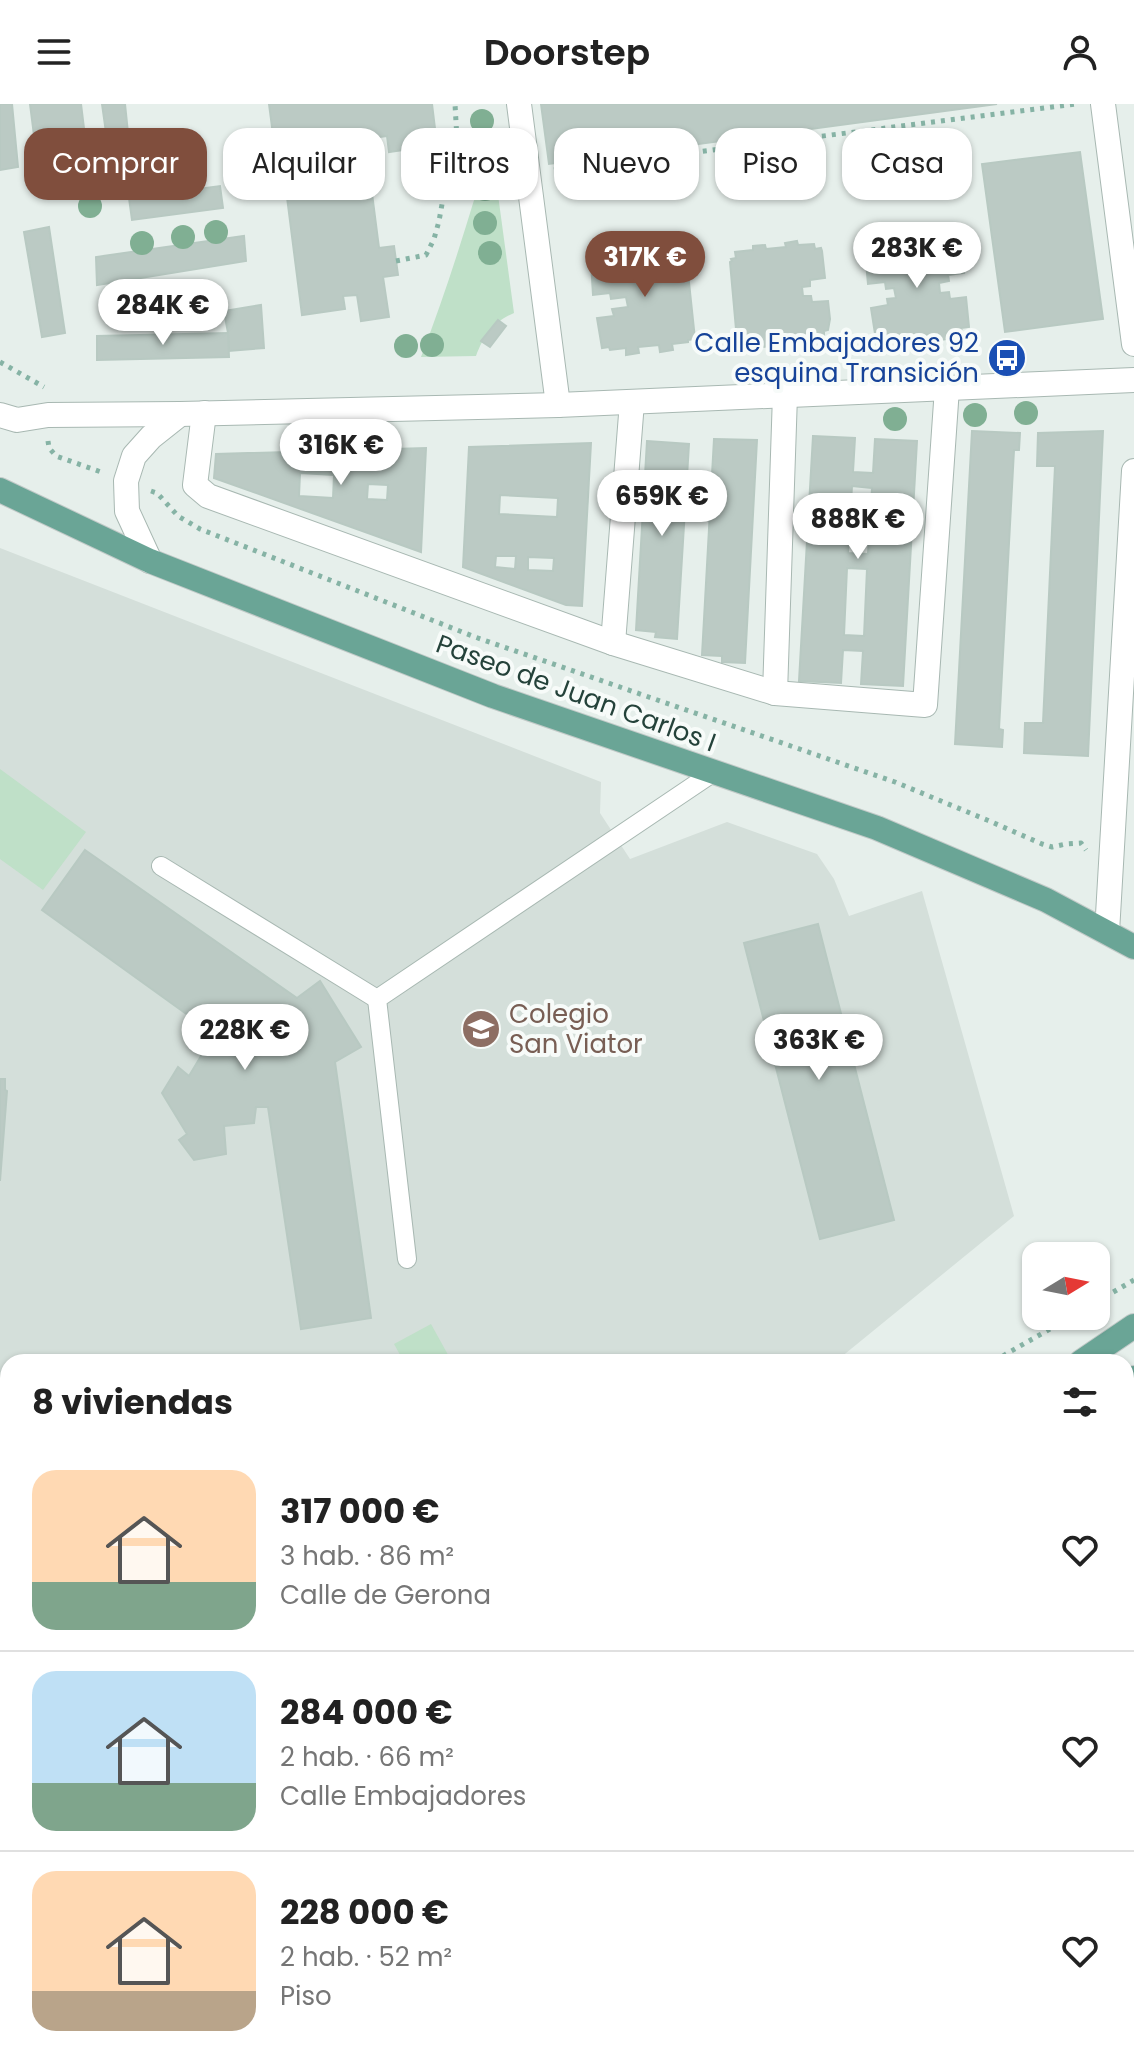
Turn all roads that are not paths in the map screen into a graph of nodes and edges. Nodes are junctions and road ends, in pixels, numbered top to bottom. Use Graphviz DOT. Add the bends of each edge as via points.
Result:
graph roads {
  1 [pos="519,104"];
  2 [pos="1103,104"];
  3 [pos="1134,344"];
  4 [pos="1134,380"];
  5 [pos="947,388"];
  6 [pos="785,395"];
  7 [pos="632,402"];
  8 [pos="558,405"];
  9 [pos="192,414"];
  10 [pos="0,415"];
  11 [pos="1134,471"];
  12 [pos="0,490"];
  13 [pos="150,561"];
  14 [pos="613,643"];
  15 [pos="1128,690"];
  16 [pos="775,693"];
  17 [pos="714,772"];
  18 [pos="161,866"];
  19 [pos="1107,932"];
  20 [pos="1134,947"];
  21 [pos="377,999"];
  22 [pos="407,1259"];
  23 [pos="1134,1326"];
  24 [pos="1093,1354"];
  1 -- 8 [label="street"];
  2 -- 3 [label="street"];
  4 -- 5 [label="street"];
  5 -- 6 [label="street"];
  5 -- 16 [label="street" via="925,705"];
  6 -- 7 [label="street"];
  6 -- 16 [label="street"];
  7 -- 8 [label="street"];
  7 -- 14 [label="street"];
  8 -- 9 [label="street"];
  9 -- 10 [label="street" via="17,420"];
  9 -- 13 [label="street" via="151,437 134,456 126,481 127,511"];
  9 -- 14 [label="street" via="195,485 208,496"];
  11 -- 15 [label="street"];
  12 -- 13 [label="main road, Paseo de Juan Carlos I"];
  13 -- 17 [label="main road, Paseo de Juan Carlos I" via="493,696"];
  14 -- 16 [label="street"];
  15 -- 19 [label="street"];
  17 -- 19 [label="main road, Paseo de Juan Carlos I" via="877,828 1046,900"];
  17 -- 21 [label="lane"];
  18 -- 21 [label="lane"];
  19 -- 20 [label="main road, Paseo de Juan Carlos I"];
  21 -- 22 [label="lane"];
  23 -- 24 [label="main road"];
}
